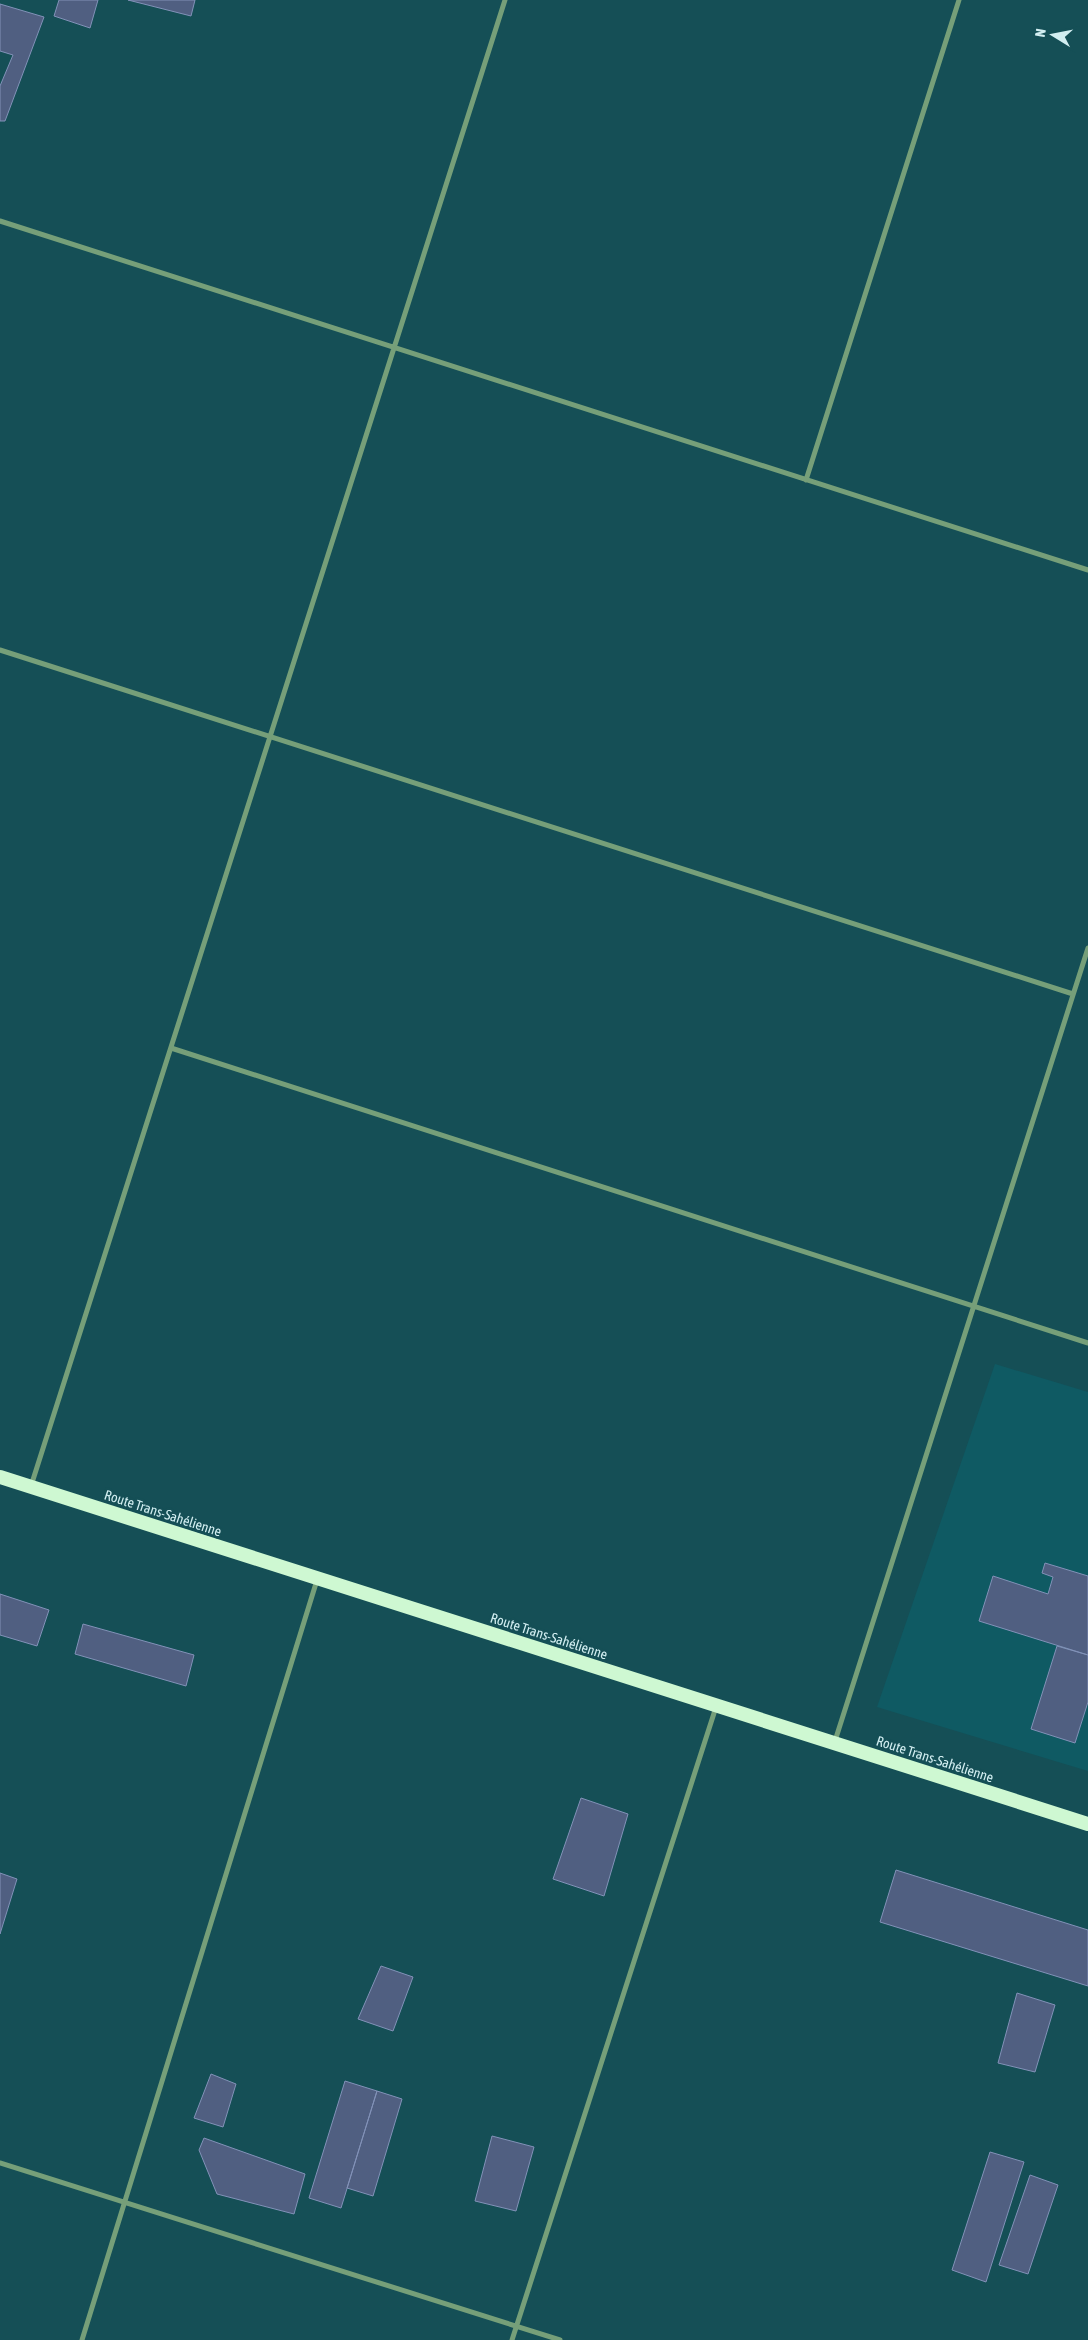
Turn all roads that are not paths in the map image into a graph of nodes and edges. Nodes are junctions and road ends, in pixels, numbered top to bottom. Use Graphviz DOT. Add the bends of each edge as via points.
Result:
graph roads {
  1 [pos="504,0"];
  2 [pos="959,0"];
  3 [pos="0,221"];
  4 [pos="394,347"];
  5 [pos="806,480"];
  6 [pos="1088,570"];
  7 [pos="0,650"];
  8 [pos="270,736"];
  9 [pos="1088,948"];
  10 [pos="1073,994"];
  11 [pos="170,1048"];
  12 [pos="974,1306"];
  13 [pos="1088,1342"];
  14 [pos="0,1477"];
  15 [pos="30,1487"];
  16 [pos="317,1579"];
  17 [pos="716,1706"];
  18 [pos="834,1744"];
  19 [pos="1088,1824"];
  20 [pos="0,2163"];
  21 [pos="124,2202"];
  22 [pos="516,2326"];
  23 [pos="82,2340"];
  24 [pos="512,2340"];
  25 [pos="560,2340"];
  1 -- 4 [label="street"];
  2 -- 5 [label="street"];
  3 -- 4 [label="street"];
  4 -- 5 [label="street"];
  4 -- 8 [label="street"];
  5 -- 6 [label="street"];
  7 -- 8 [label="street"];
  8 -- 10 [label="street"];
  8 -- 11 [label="street"];
  9 -- 10 [label="street"];
  10 -- 12 [label="street"];
  11 -- 12 [label="street"];
  11 -- 15 [label="street"];
  12 -- 13 [label="street"];
  12 -- 18 [label="street"];
  14 -- 15 [label="highway, Route Trans-Sahélienne"];
  15 -- 16 [label="highway, Route Trans-Sahélienne"];
  16 -- 17 [label="highway, Route Trans-Sahélienne"];
  16 -- 21 [label="street"];
  17 -- 18 [label="highway, Route Trans-Sahélienne"];
  17 -- 22 [label="street"];
  18 -- 19 [label="highway, Route Trans-Sahélienne"];
  20 -- 21 [label="street"];
  21 -- 22 [label="street"];
  21 -- 23 [label="street"];
  22 -- 24 [label="street"];
  22 -- 25 [label="street"];
}
